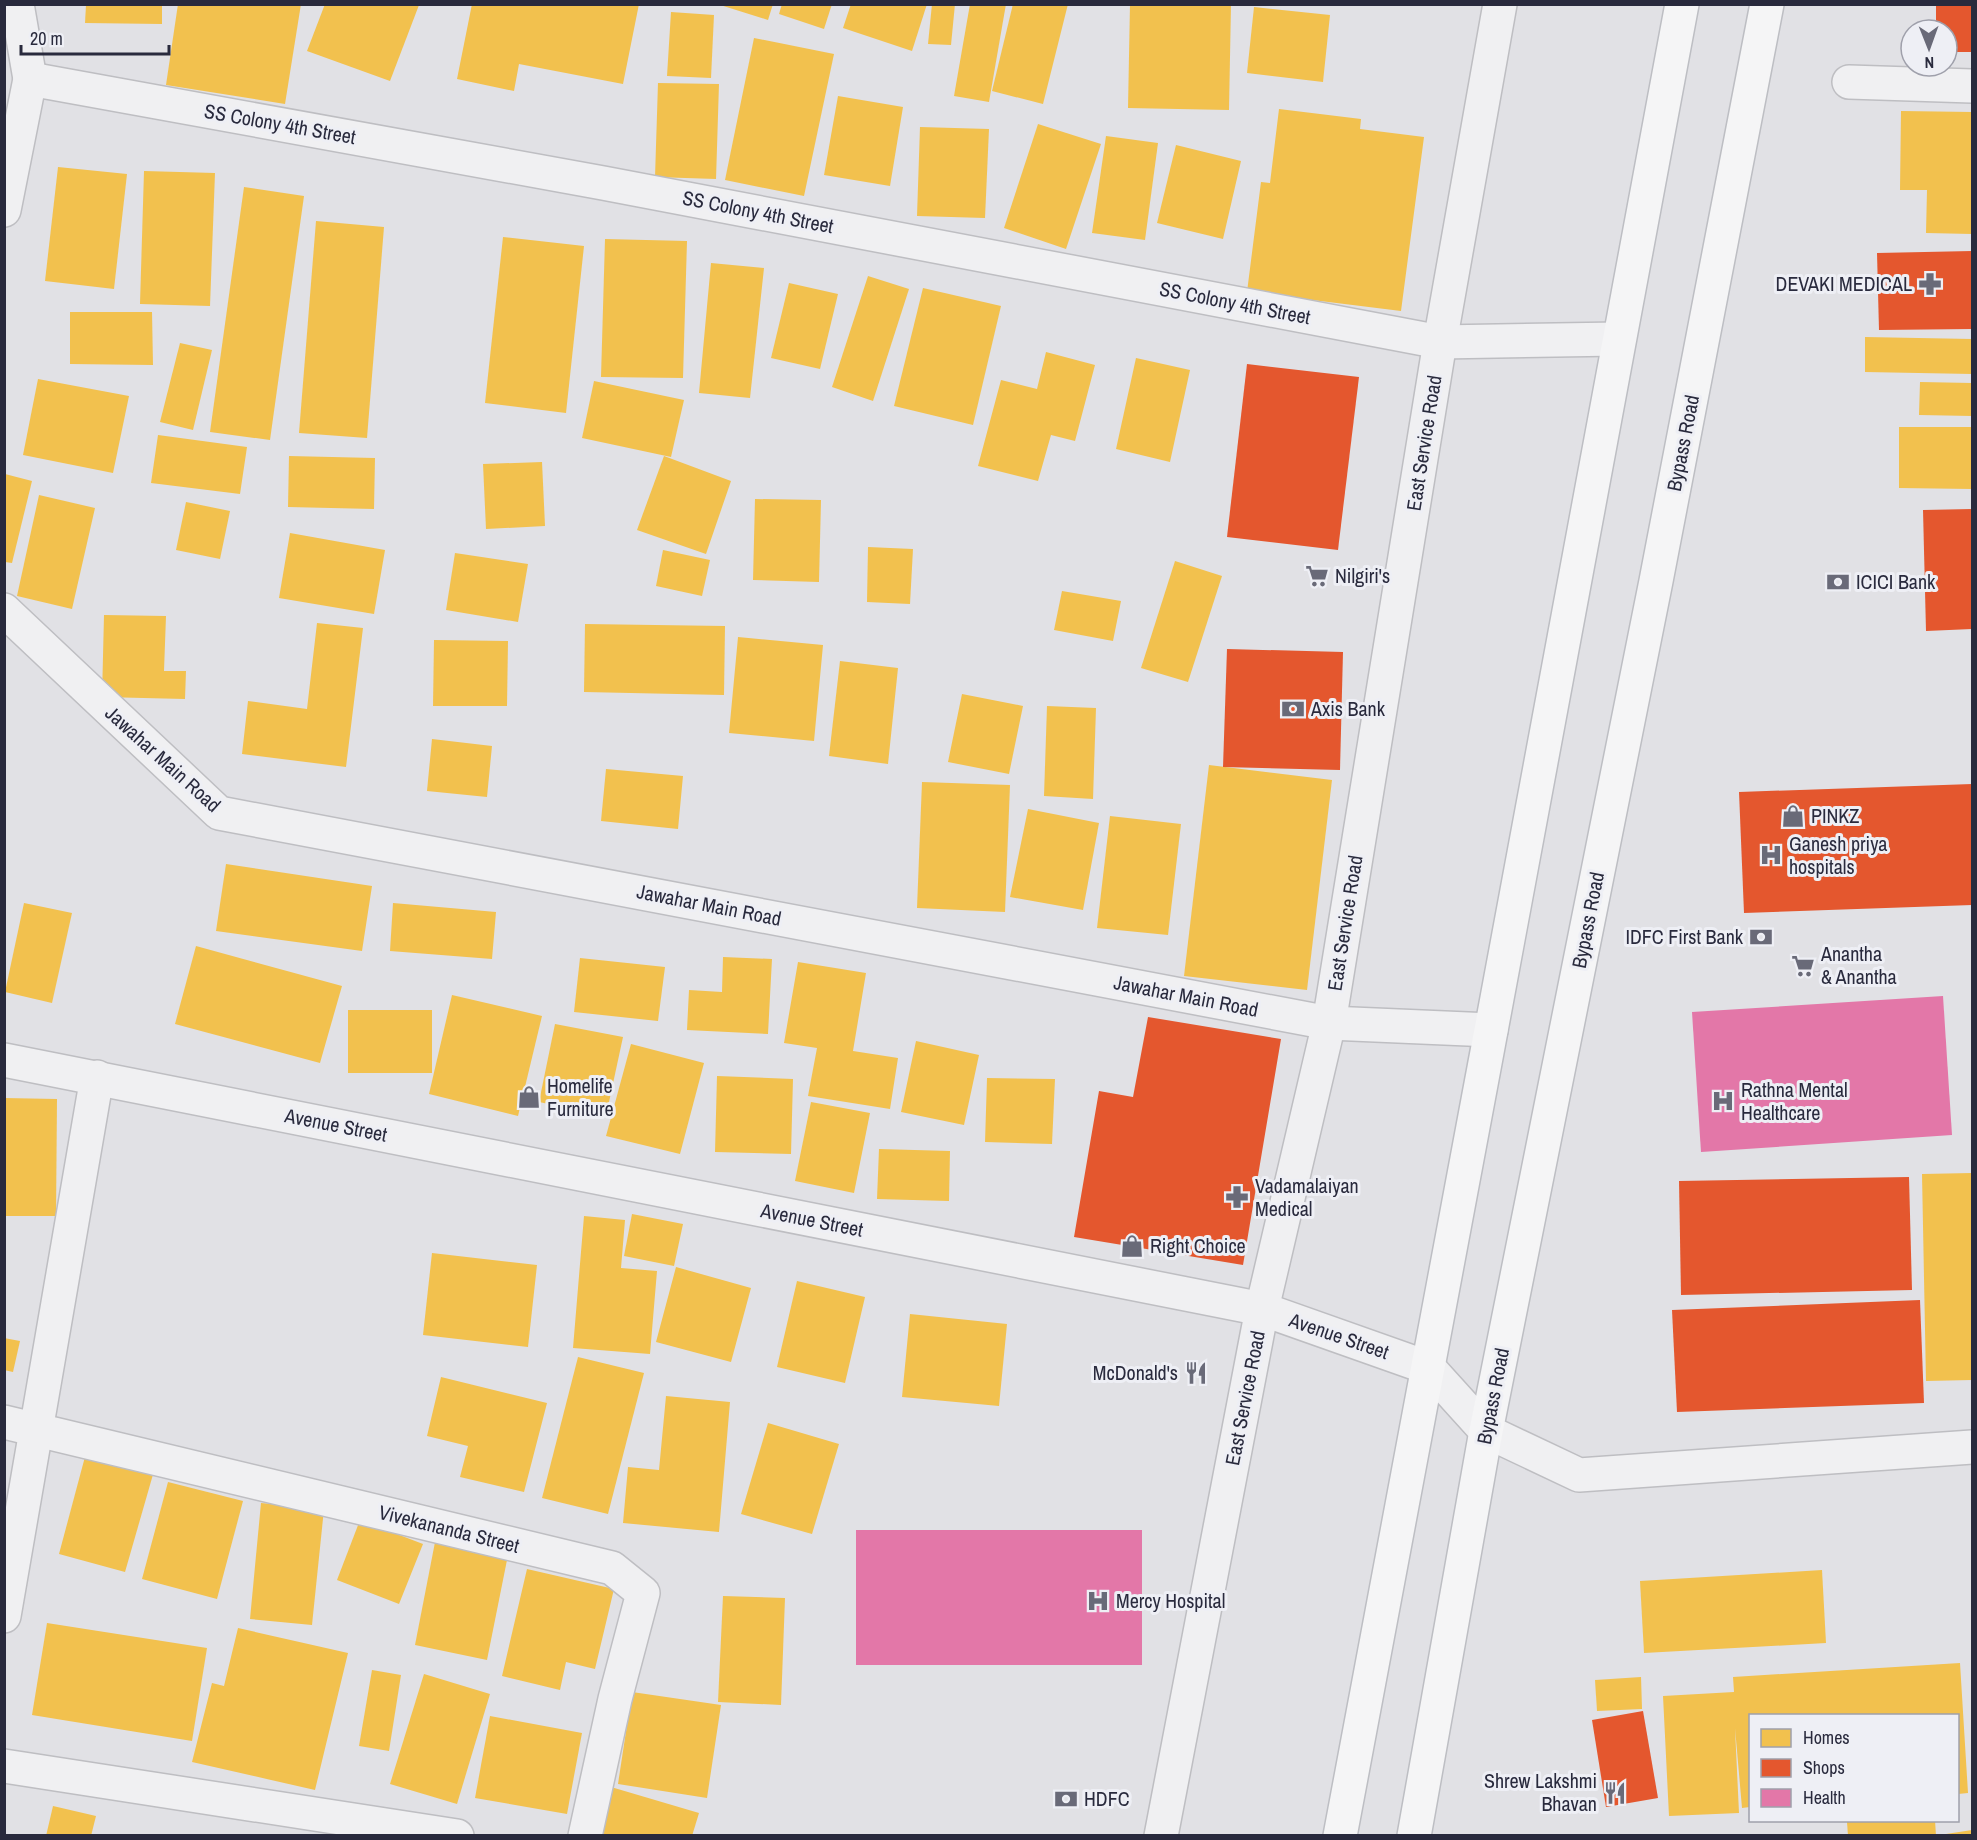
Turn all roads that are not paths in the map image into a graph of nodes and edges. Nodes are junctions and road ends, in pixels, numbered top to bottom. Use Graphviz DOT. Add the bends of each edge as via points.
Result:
graph roads {
  1 [pos="17,4"];
  2 [pos="1500,4"];
  3 [pos="1682,4"];
  4 [pos="1767,4"];
  5 [pos="30,79"];
  6 [pos="1849,82"];
  7 [pos="1972,86"];
  8 [pos="4,210"];
  9 [pos="1618,339"];
  10 [pos="1440,342"];
  11 [pos="4,610"];
  12 [pos="1329,1023"];
  13 [pos="1491,1030"];
  14 [pos="4,1060"];
  15 [pos="97,1077"];
  16 [pos="1262,1309"];
  17 [pos="1430,1368"];
  18 [pos="4,1422"];
  19 [pos="36,1430"];
  20 [pos="1486,1431"];
  21 [pos="1972,1447"];
  22 [pos="4,1616"];
  23 [pos="4,1766"];
  24 [pos="457,1836"];
  25 [pos="585,1836"];
  26 [pos="1161,1836"];
  27 [pos="1340,1836"];
  28 [pos="1414,1836"];
  1 -- 5 [label="street"];
  2 -- 10 [label="street, East Service Road"];
  3 -- 9 [label="main road"];
  4 -- 20 [label="main road, Bypass Road"];
  5 -- 8 [label="street"];
  5 -- 10 [label="street, SS Colony 4th Street"];
  6 -- 7 [label="street"];
  9 -- 10 [label="street, SS Colony 4th Street"];
  9 -- 13 [label="main road"];
  10 -- 12 [label="street, East Service Road"];
  11 -- 12 [label="street, Jawahar Main Road" via="219,813"];
  12 -- 13 [label="street, Jawahar Main Road"];
  12 -- 16 [label="street, East Service Road"];
  13 -- 17 [label="main road"];
  14 -- 15 [label="street, Avenue Street"];
  15 -- 16 [label="street, Avenue Street"];
  15 -- 19 [label="street"];
  16 -- 17 [label="street, Avenue Street"];
  16 -- 26 [label="street, East Service Road"];
  17 -- 20 [label="street, Avenue Street"];
  17 -- 27 [label="main road"];
  18 -- 19 [label="street, Vivekananda Street"];
  19 -- 22 [label="street"];
  19 -- 25 [label="street, Vivekananda Street" via="612,1568 643,1593"];
  20 -- 21 [label="street, Avenue Street" via="1579,1475"];
  20 -- 28 [label="main road, Bypass Road"];
  23 -- 24 [label="street"];
}
